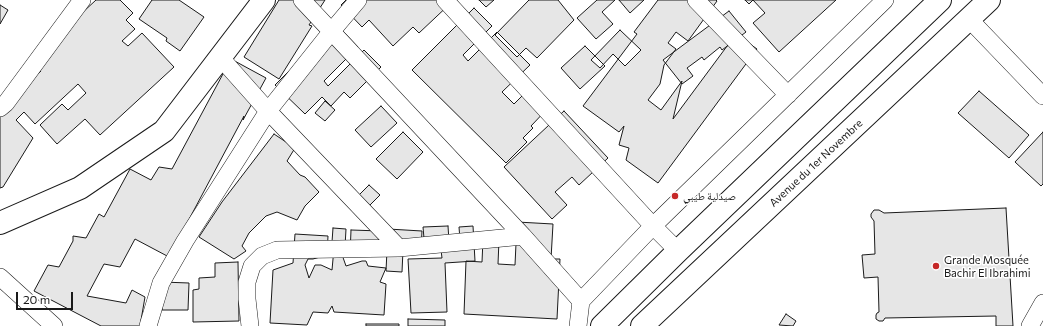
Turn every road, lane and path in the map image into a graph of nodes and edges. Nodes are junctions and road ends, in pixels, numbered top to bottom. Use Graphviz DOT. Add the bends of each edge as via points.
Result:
graph roads {
  1 [pos="82,0"];
  2 [pos="264,0"];
  3 [pos="302,0"];
  4 [pos="358,0"];
  5 [pos="445,0"];
  6 [pos="696,0"];
  7 [pos="885,0"];
  8 [pos="940,0"];
  9 [pos="989,0"];
  10 [pos="969,19"];
  11 [pos="331,32"];
  12 [pos="220,57"];
  13 [pos="788,95"];
  14 [pos="1043,96"];
  15 [pos="0,108"];
  16 [pos="268,111"];
  17 [pos="0,223"];
  18 [pos="654,226"];
  19 [pos="523,236"];
  20 [pos="399,248"];
  21 [pos="678,251"];
  22 [pos="0,277"];
  23 [pos="581,301"];
  24 [pos="1043,303"];
  25 [pos="54,326"];
  26 [pos="148,326"];
  27 [pos="250,326"];
  28 [pos="578,326"];
  29 [pos="602,326"];
  30 [pos="642,326"];
  31 [pos="1030,326"];
  1 -- 15 [label="street"];
  2 -- 12 [label="main road"];
  3 -- 11 [label="street"];
  4 -- 11 [label="street"];
  5 -- 18 [label="street"];
  6 -- 13 [label="street"];
  7 -- 13 [label="street"];
  8 -- 21 [label="main road"];
  9 -- 10 [label="main road, Avenue du 1er Novembre"];
  10 -- 14 [label="street"];
  10 -- 30 [label="main road, Avenue du 1er Novembre"];
  11 -- 16 [label="street"];
  11 -- 19 [label="street"];
  12 -- 16 [label="street"];
  12 -- 17 [label="main road" via="164,131 80,188"];
  13 -- 18 [label="street"];
  16 -- 20 [label="street"];
  16 -- 26 [label="street" via="161,283"];
  18 -- 21 [label="street"];
  18 -- 23 [label="street"];
  19 -- 20 [label="street"];
  19 -- 23 [label="street"];
  20 -- 27 [label="street" via="277,250 262,256 252,266 247,282"];
  21 -- 29 [label="main road"];
  22 -- 25 [label="street"];
  23 -- 28 [label="street"];
  24 -- 31 [label="street"];
}
